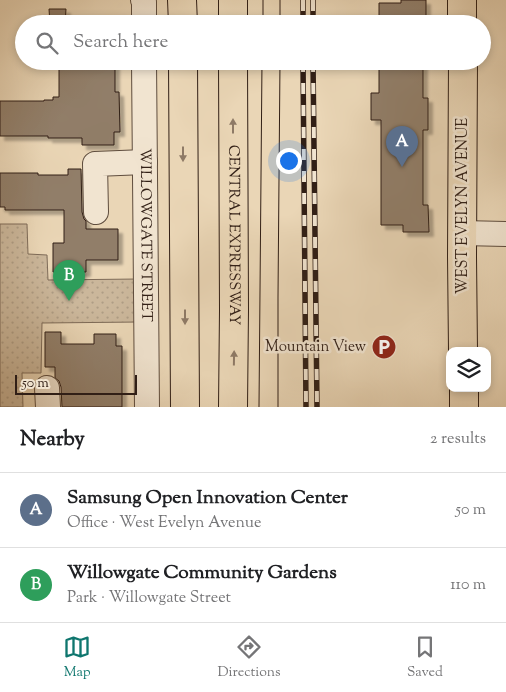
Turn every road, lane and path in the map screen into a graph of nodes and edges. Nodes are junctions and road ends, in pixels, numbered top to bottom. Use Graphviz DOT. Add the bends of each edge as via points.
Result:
graph roads {
  1 [pos="143,0"];
  2 [pos="182,0"];
  3 [pos="232,0"];
  4 [pos="462,0"];
  5 [pos="144,15"];
  6 [pos="182,15"];
  7 [pos="233,15"];
  8 [pos="462,15"];
  9 [pos="144,70"];
  10 [pos="183,70"];
  11 [pos="233,70"];
  12 [pos="463,70"];
  13 [pos="145,162"];
  14 [pos="96,212"];
  15 [pos="462,233"];
  16 [pos="506,234"];
  17 [pos="463,347"];
  18 [pos="464,392"];
  19 [pos="148,407"];
  20 [pos="185,407"];
  21 [pos="233,407"];
  22 [pos="464,407"];
  1 -- 5 [label="street"];
  2 -- 6 [label="main road"];
  3 -- 7 [label="main road"];
  4 -- 8 [label="main road"];
  9 -- 13 [label="street, WILLOWGATE STREET"];
  10 -- 20 [label="main road, one-way"];
  21 -- 11 [label="main road, CENTRAL EXPRESSWAY, one-way"];
  12 -- 15 [label="main road, WEST EVELYN AVENUE"];
  13 -- 14 [label="street" via="95,164"];
  13 -- 19 [label="street, WILLOWGATE STREET"];
  15 -- 16 [label="street"];
  15 -- 17 [label="main road, WEST EVELYN AVENUE"];
  18 -- 22 [label="main road"];
}
